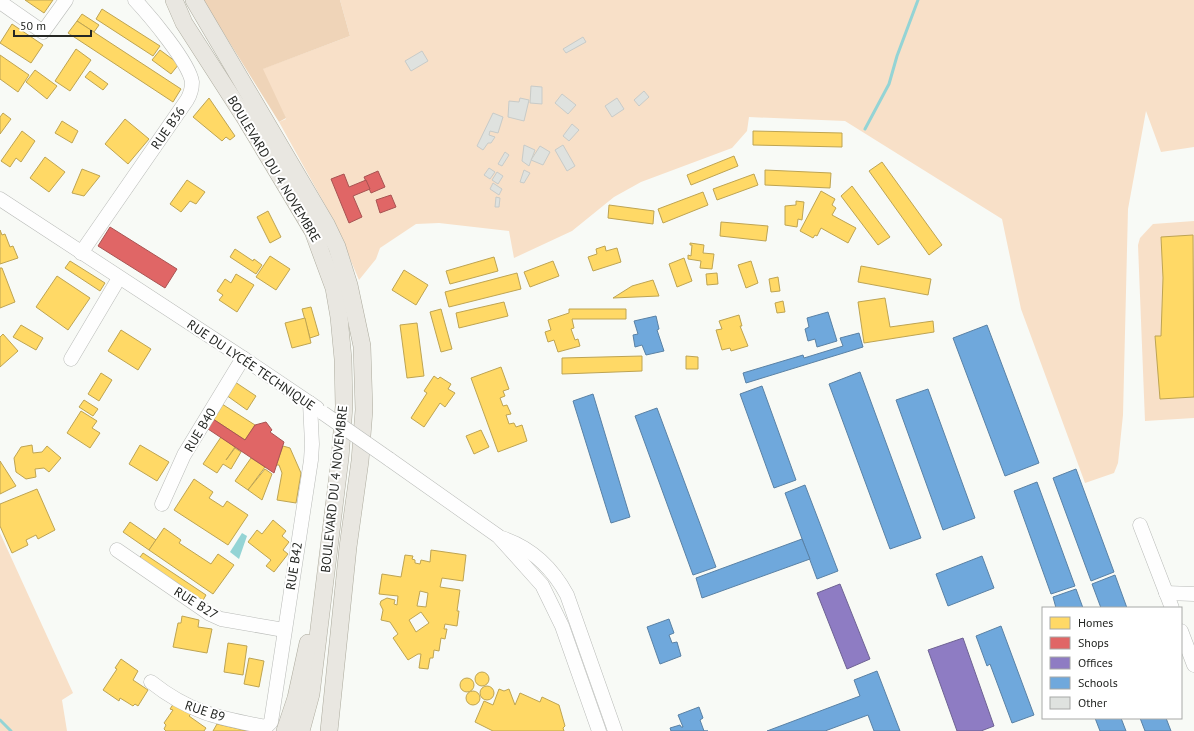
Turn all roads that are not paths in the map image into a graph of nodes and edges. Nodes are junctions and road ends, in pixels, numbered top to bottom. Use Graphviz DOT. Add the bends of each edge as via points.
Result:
graph roads {
  1 [pos="66,0"];
  2 [pos="135,0"];
  3 [pos="174,0"];
  4 [pos="194,0"];
  5 [pos="0,2"];
  6 [pos="0,199"];
  7 [pos="81,254"];
  8 [pos="119,278"];
  9 [pos="243,358"];
  10 [pos="71,359"];
  11 [pos="310,402"];
  12 [pos="162,504"];
  13 [pos="1140,525"];
  14 [pos="498,536"];
  15 [pos="328,545"];
  16 [pos="117,550"];
  17 [pos="1166,593"];
  18 [pos="1194,594"];
  19 [pos="1172,607"];
  20 [pos="284,630"];
  21 [pos="1182,633"];
  22 [pos="1191,651"];
  23 [pos="1194,665"];
  24 [pos="315,670"];
  25 [pos="335,673"];
  26 [pos="151,682"];
  27 [pos="266,727"];
  28 [pos="285,731"];
  29 [pos="301,731"];
  30 [pos="329,731"];
  31 [pos="599,731"];
  32 [pos="615,731"];
  1 -- 5 [label="street" via="43,32"];
  2 -- 7 [label="street, RUE B36" via="157,24 189,73 191,90 187,100"];
  3 -- 15 [label="main road, BOULEVARD DU 4 NOVEMBRE" via="184,23 313,231 334,288 343,359 344,406"];
  4 -- 25 [label="main road, BOULEVARD DU 4 NOVEMBRE" via="326,224 337,247 358,324 362,346 364,410"];
  6 -- 7 [label="street, RUE DU LYCÉE TECHNIQUE"];
  7 -- 8 [label="street, RUE DU LYCÉE TECHNIQUE"];
  8 -- 9 [label="street, RUE DU LYCÉE TECHNIQUE"];
  8 -- 10 [label="street"];
  9 -- 11 [label="street, RUE DU LYCÉE TECHNIQUE"];
  9 -- 12 [label="street, RUE B40" via="184,456"];
  11 -- 14 [label="street, RUE DU LYCÉE TECHNIQUE, bridge"];
  11 -- 20 [label="street, RUE B42" via="311,460"];
  13 -- 17 [label="street"];
  14 -- 31 [label="street" via="542,585 553,605"];
  14 -- 32 [label="street" via="529,550 544,562 558,579 567,595"];
  15 -- 24 [label="main road, BOULEVARD DU 4 NOVEMBRE"];
  15 -- 28 [label="main road" via="296,698"];
  16 -- 20 [label="street, RUE B27" via="210,614 221,619"];
  17 -- 18 [label="street"];
  17 -- 19 [label="street"];
  20 -- 27 [label="street, RUE B42" via="271,722"];
  21 -- 22 [label="street"];
  22 -- 23 [label="street"];
  24 -- 25 [label="main road"];
  24 -- 29 [label="main road, BOULEVARD DU 4 NOVEMBRE"];
  25 -- 30 [label="main road, BOULEVARD DU 4 NOVEMBRE"];
  26 -- 27 [label="street, RUE B9" via="190,708"];
}
